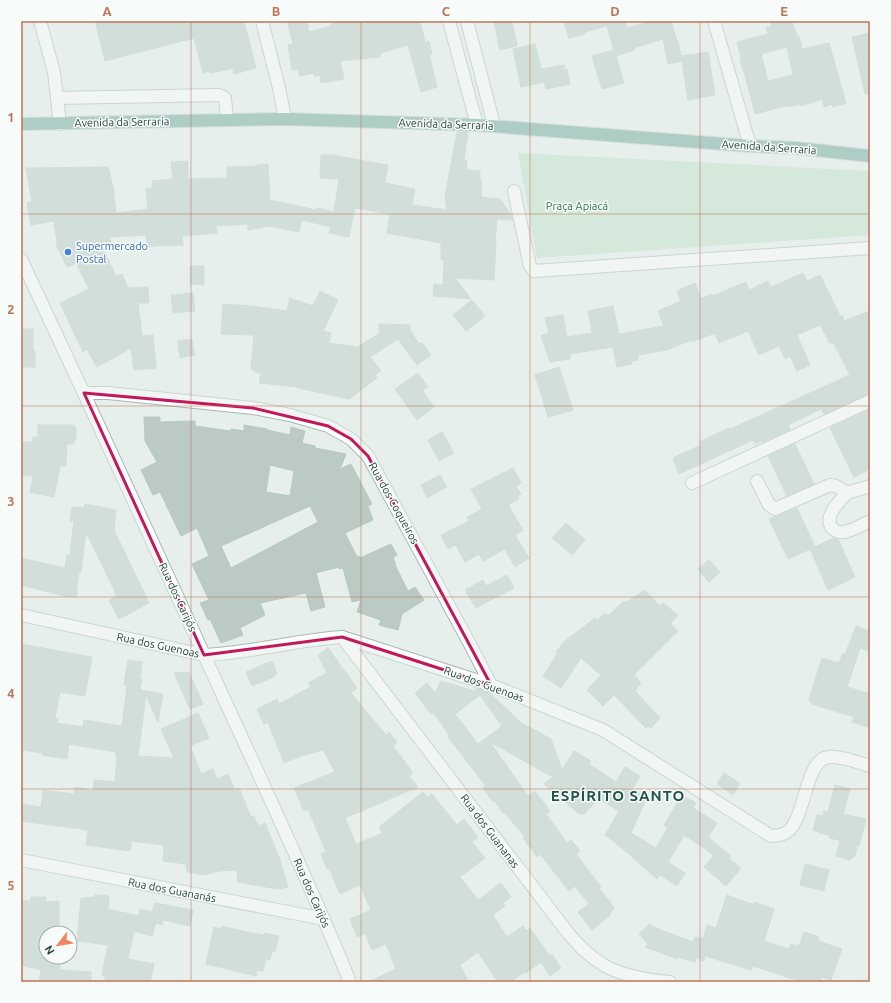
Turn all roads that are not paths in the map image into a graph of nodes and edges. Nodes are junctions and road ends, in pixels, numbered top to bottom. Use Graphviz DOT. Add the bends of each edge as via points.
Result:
graph roads {
  1 [pos="40,21"];
  2 [pos="262,21"];
  3 [pos="449,21"];
  4 [pos="467,21"];
  5 [pos="714,21"];
  6 [pos="57,98"];
  7 [pos="285,119"];
  8 [pos="227,120"];
  9 [pos="21,124"];
  10 [pos="60,124"];
  11 [pos="477,124"];
  12 [pos="494,125"];
  13 [pos="750,146"];
  14 [pos="870,156"];
  15 [pos="514,191"];
  16 [pos="870,248"];
  17 [pos="21,259"];
  18 [pos="84,393"];
  19 [pos="870,401"];
  20 [pos="692,482"];
  21 [pos="757,482"];
  22 [pos="870,486"];
  23 [pos="847,493"];
  24 [pos="870,521"];
  25 [pos="21,615"];
  26 [pos="342,637"];
  27 [pos="204,655"];
  28 [pos="491,685"];
  29 [pos="870,766"];
  30 [pos="21,860"];
  31 [pos="324,919"];
  32 [pos="350,982"];
  33 [pos="670,982"];
  1 -- 6 [label="street" via="54,72"];
  2 -- 7 [label="street"];
  3 -- 11 [label="street"];
  4 -- 12 [label="street"];
  5 -- 13 [label="street"];
  6 -- 8 [label="street" via="219,95 225,98"];
  6 -- 10 [label="street"];
  7 -- 8 [label="main road, Avenida da Serraria"];
  7 -- 11 [label="main road, Avenida da Serraria"];
  8 -- 10 [label="main road, Avenida da Serraria"];
  9 -- 10 [label="main road, Avenida da Serraria"];
  11 -- 12 [label="main road, Avenida da Serraria"];
  12 -- 13 [label="main road, Avenida da Serraria"];
  13 -- 14 [label="main road, Avenida da Serraria"];
  15 -- 16 [label="street" via="530,266 534,271"];
  17 -- 18 [label="street, Rua dos Carijós"];
  18 -- 27 [label="street, Rua dos Carijós"];
  18 -- 28 [label="street, Rua dos Coqueiros" via="108,393 253,408 328,426 351,439 368,456"];
  19 -- 20 [label="street"];
  21 -- 23 [label="street" via="775,509 830,485"];
  22 -- 23 [label="street"];
  23 -- 24 [label="street" via="832,509 832,527 843,532"];
  25 -- 27 [label="street, Rua dos Guenoas"];
  26 -- 27 [label="street, Rua dos Guenoas" via="317,638 226,654"];
  26 -- 28 [label="street, Rua dos Guenoas"];
  26 -- 33 [label="street, Rua dos Guananas" via="568,933 584,950 600,964 631,976"];
  27 -- 31 [label="street, Rua dos Carijós"];
  28 -- 29 [label="street, Rua dos Guenoas" via="603,730 770,836 784,834 794,826 815,767 823,758 834,756"];
  30 -- 31 [label="street, Rua dos Guananás"];
  31 -- 32 [label="street, Rua dos Carijós"];
}
